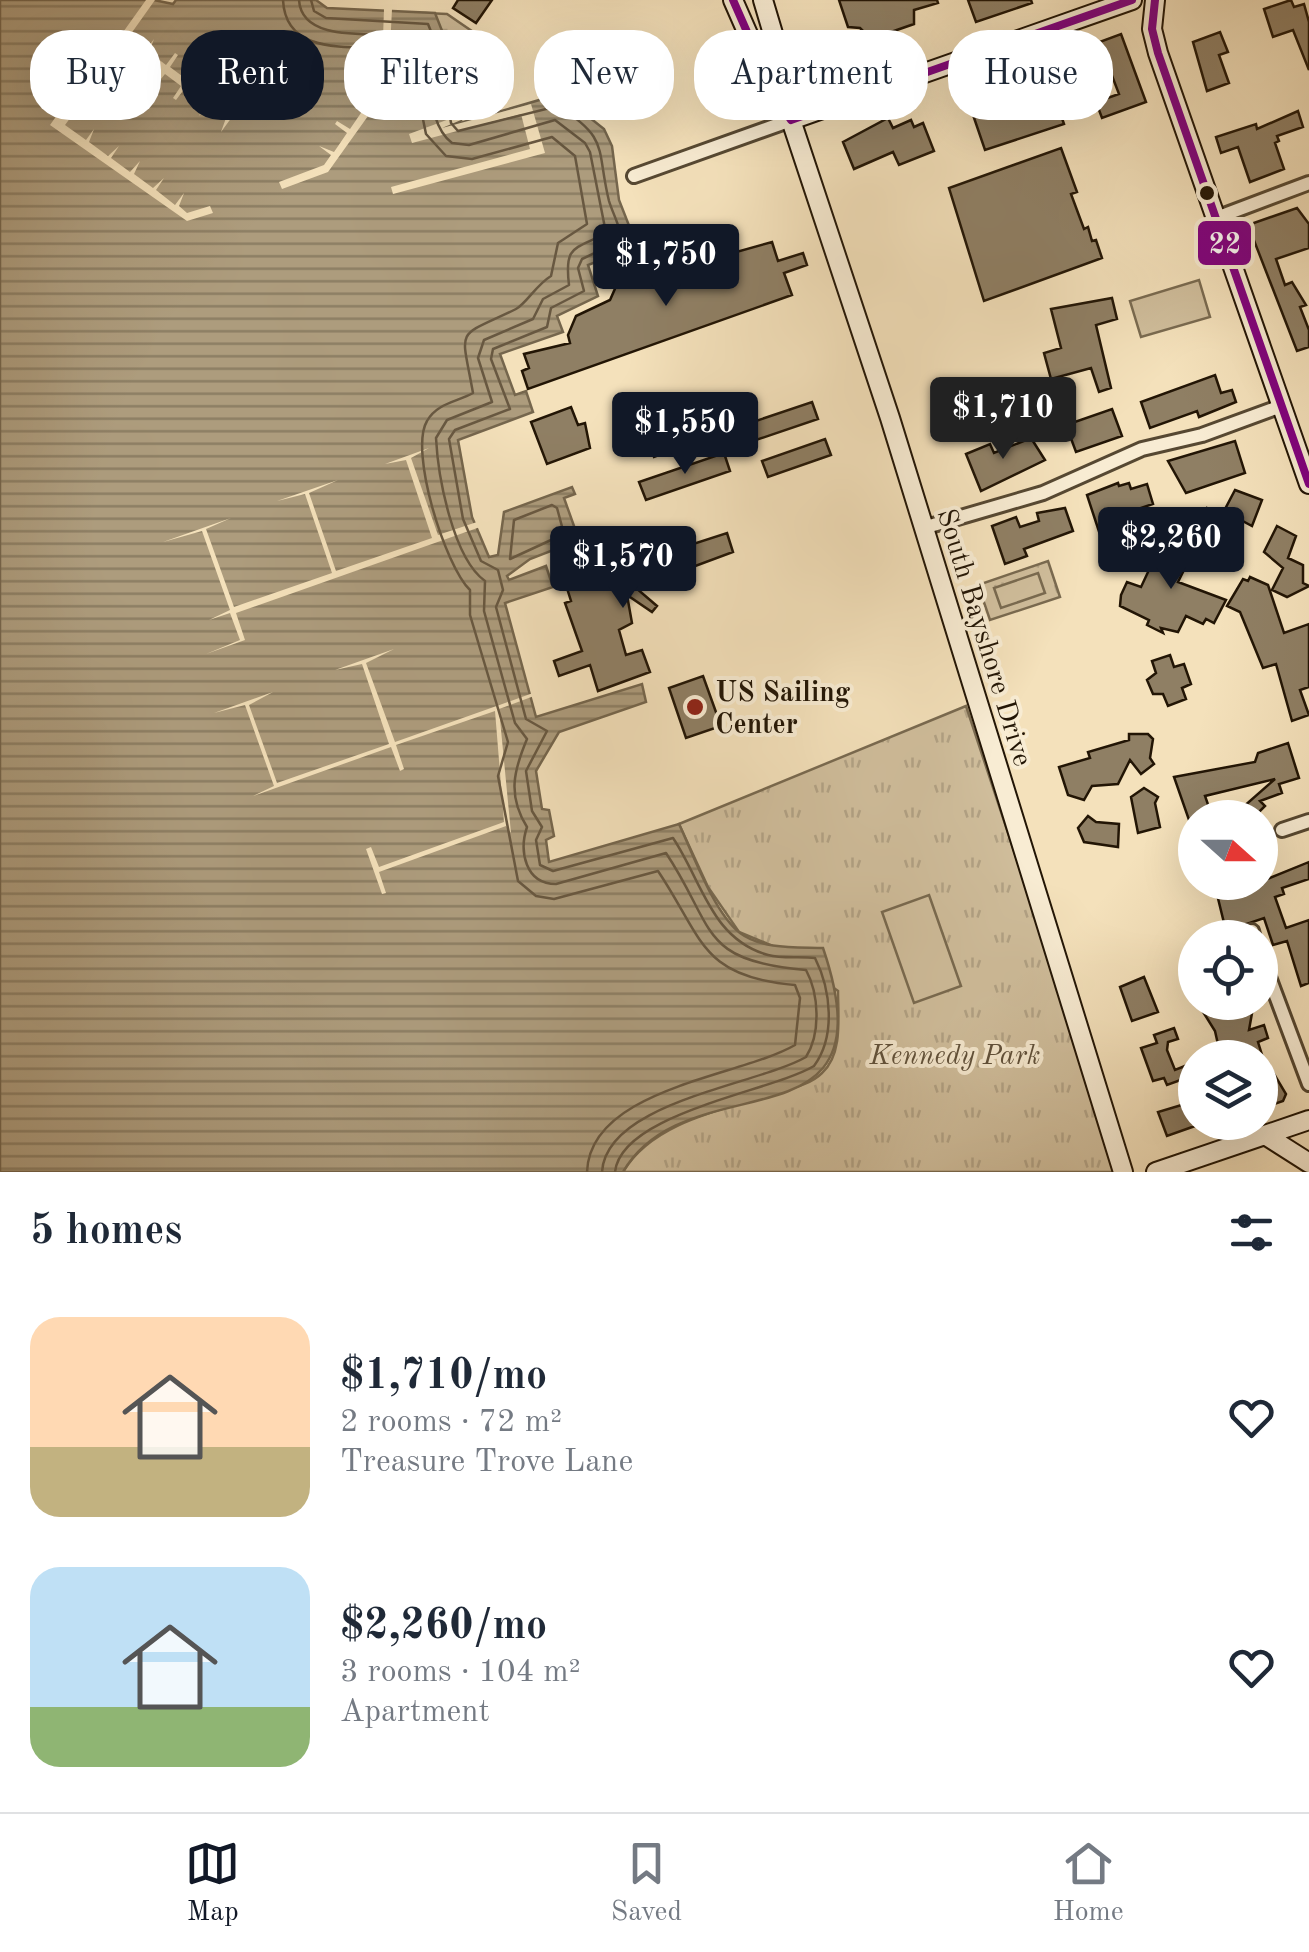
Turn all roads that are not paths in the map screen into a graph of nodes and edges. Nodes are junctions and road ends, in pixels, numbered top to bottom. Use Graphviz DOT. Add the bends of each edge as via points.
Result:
graph roads {
  1 [pos="733,0"];
  2 [pos="763,0"];
  3 [pos="1132,0"];
  4 [pos="1155,0"];
  5 [pos="746,30"];
  6 [pos="772,30"];
  7 [pos="928,72"];
  8 [pos="791,120"];
  9 [pos="634,176"];
  10 [pos="1309,183"];
  11 [pos="1216,218"];
  12 [pos="1282,406"];
  13 [pos="1302,444"];
  14 [pos="1309,484"];
  15 [pos="924,528"];
  16 [pos="1309,821"];
  17 [pos="1282,830"];
  18 [pos="1278,1001"];
  19 [pos="1309,1084"];
  20 [pos="1309,1120"];
  21 [pos="1278,1131"];
  22 [pos="1252,1140"];
  23 [pos="1270,1140"];
  24 [pos="1309,1164"];
  25 [pos="1123,1172"];
  26 [pos="1156,1172"];
  1 -- 5 [label="main road, South Bayshore Drive"];
  2 -- 6 [label="main road, South Bayshore Drive"];
  3 -- 7 [label="main road"];
  4 -- 11 [label="main road" via="1155,44"];
  8 -- 9 [label="street"];
  8 -- 15 [label="main road, South Bayshore Drive"];
  10 -- 11 [label="street"];
  11 -- 12 [label="main road"];
  12 -- 13 [label="main road"];
  12 -- 15 [label="street" via="1142,449 1043,493"];
  13 -- 14 [label="main road"];
  15 -- 25 [label="main road, South Bayshore Drive"];
  16 -- 17 [label="street"];
  18 -- 19 [label="street"];
  20 -- 21 [label="main road"];
  22 -- 26 [label="main road"];
  23 -- 24 [label="main road"];
}
